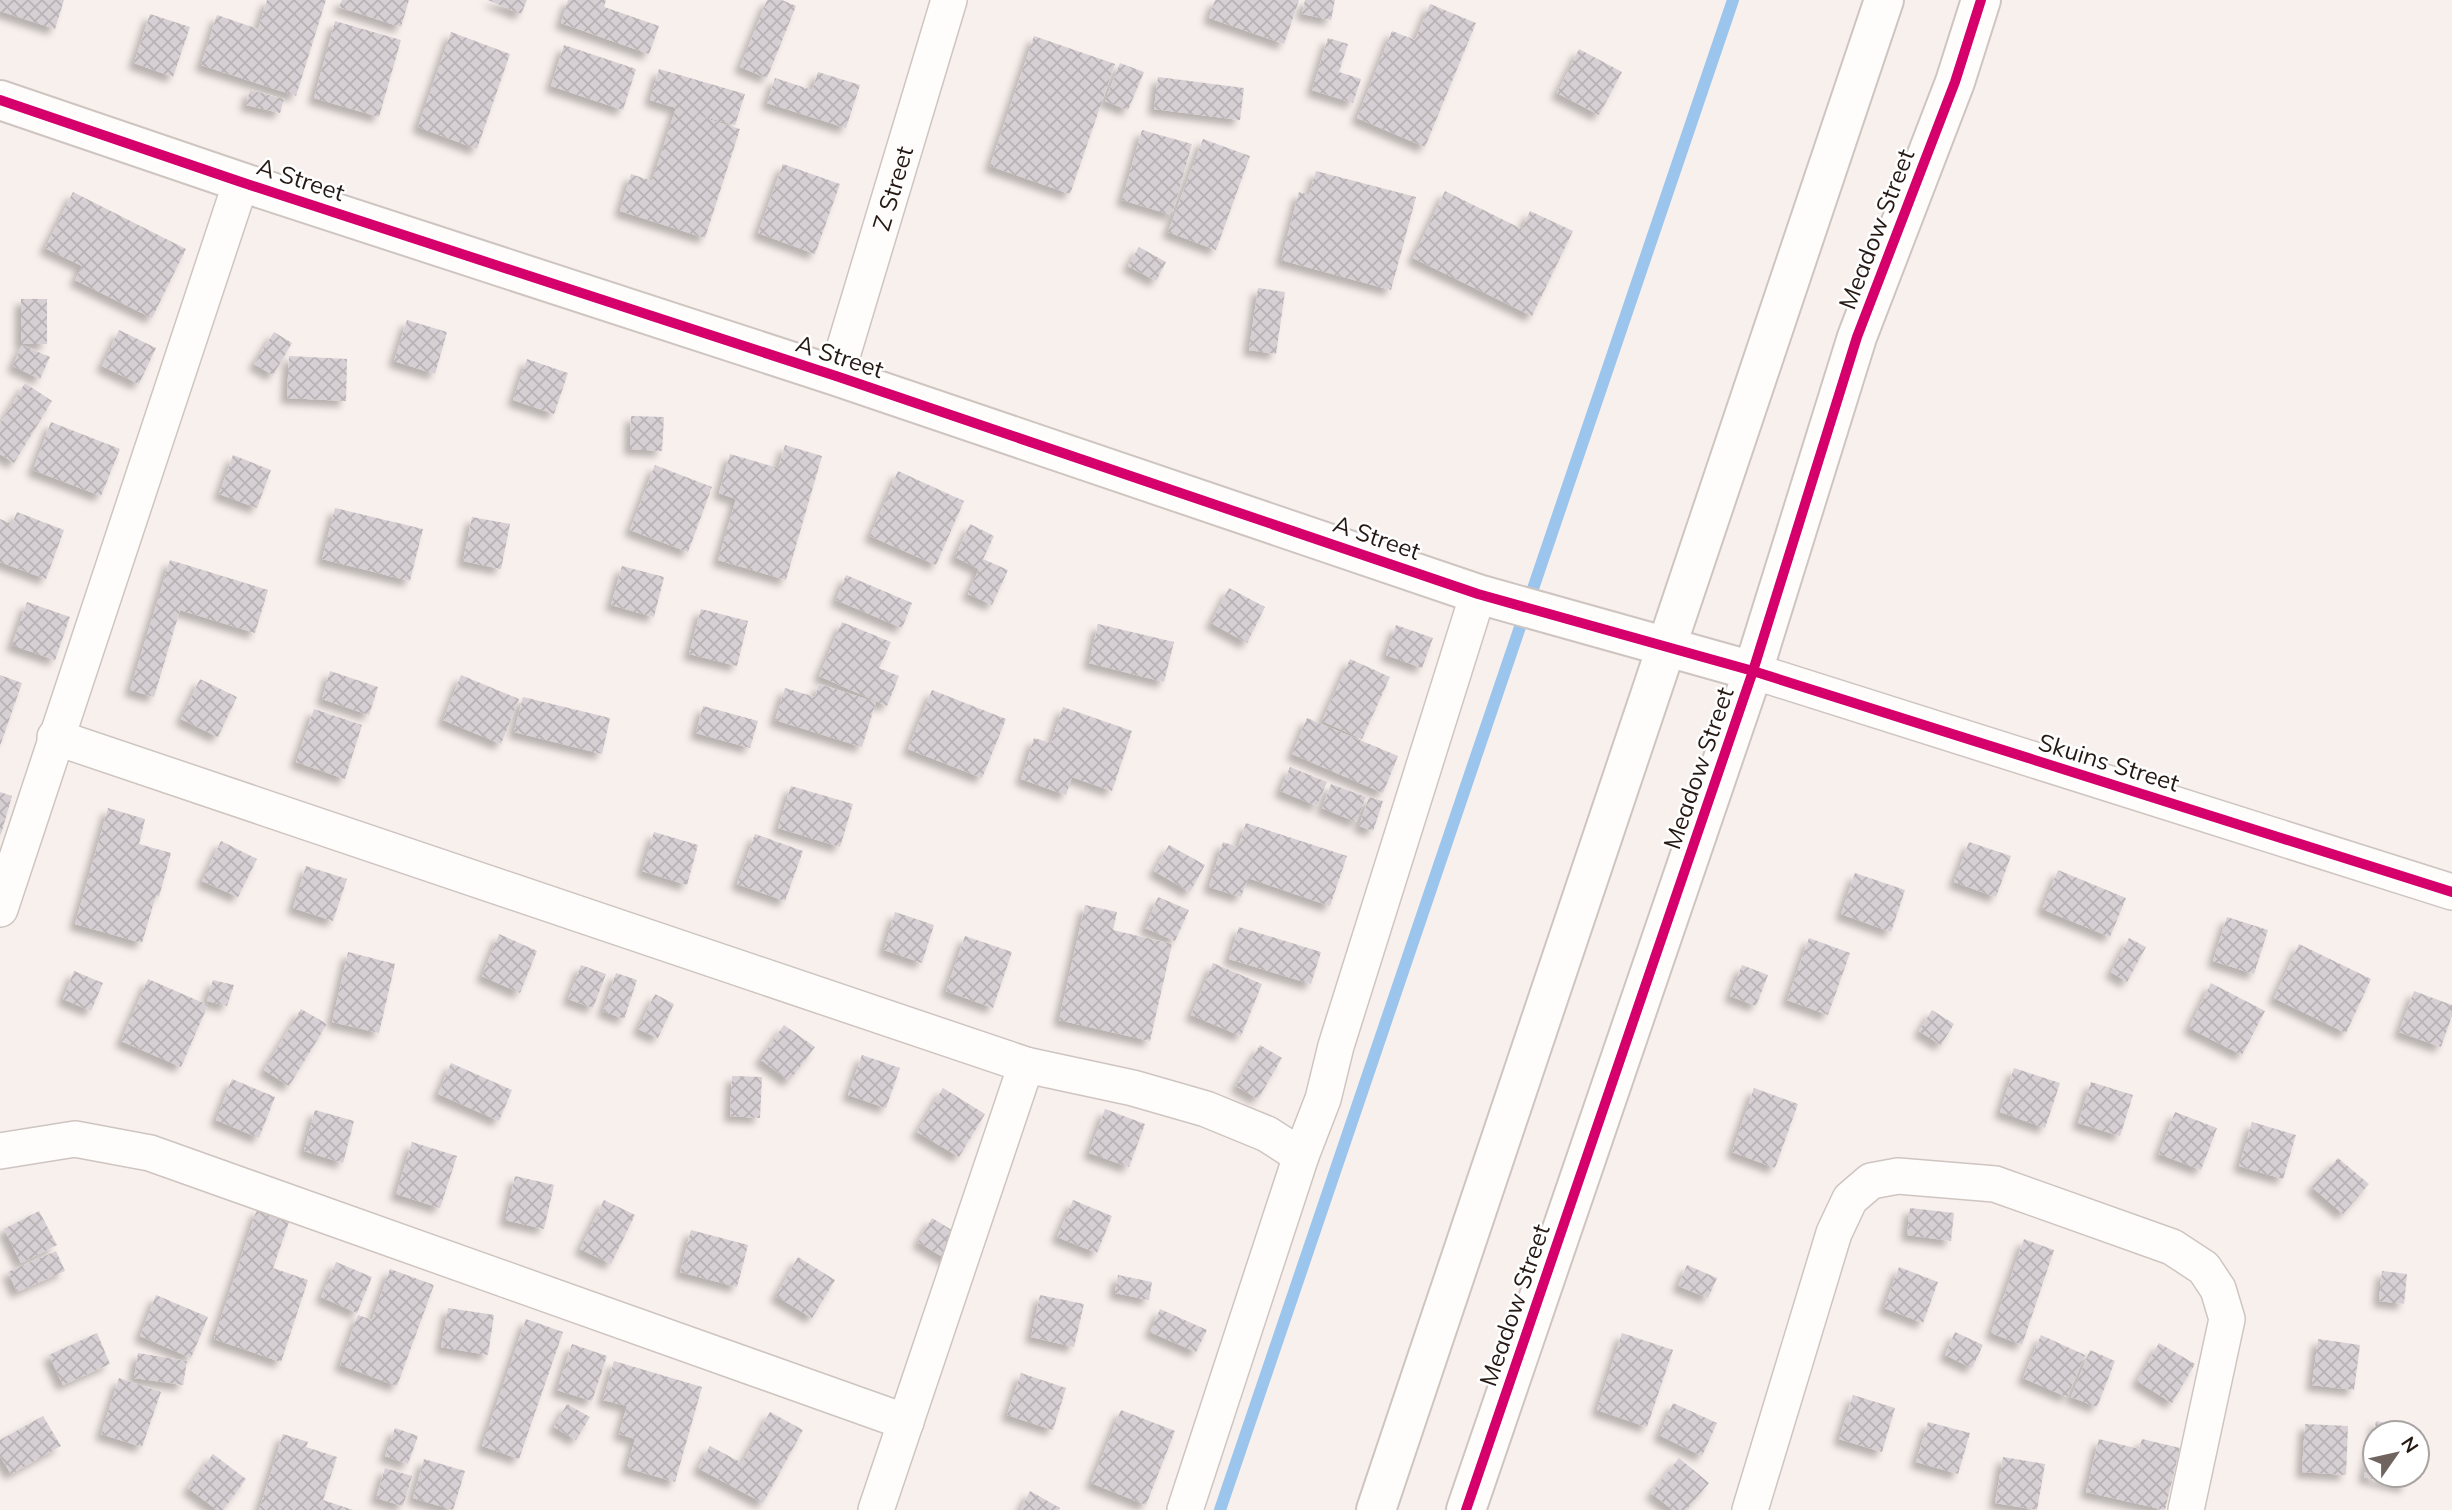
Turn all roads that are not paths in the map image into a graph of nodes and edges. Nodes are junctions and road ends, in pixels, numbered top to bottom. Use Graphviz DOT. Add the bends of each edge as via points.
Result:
graph roads {
  1 [pos="949,0"];
  2 [pos="1884,0"];
  3 [pos="1981,0"];
  4 [pos="0,100"];
  5 [pos="241,182"];
  6 [pos="836,376"];
  7 [pos="1493,599"];
  8 [pos="1667,646"];
  9 [pos="1753,671"];
  10 [pos="55,737"];
  11 [pos="2452,892"];
  12 [pos="0,909"];
  13 [pos="1026,1065"];
  14 [pos="0,1151"];
  15 [pos="1301,1156"];
  16 [pos="906,1422"];
  17 [pos="1761,1507"];
  18 [pos="876,1510"];
  19 [pos="1185,1510"];
  20 [pos="1376,1510"];
  21 [pos="1466,1510"];
  22 [pos="2186,1510"];
  1 -- 6 [label="street, Z Street"];
  2 -- 8 [label="street"];
  3 -- 9 [label="street, Meadow Street" via="1955,82 1857,337"];
  4 -- 5 [label="street, A Street"];
  5 -- 6 [label="street, A Street"];
  5 -- 10 [label="street"];
  6 -- 7 [label="street, A Street"];
  7 -- 8 [label="street, A Street"];
  7 -- 15 [label="street"];
  8 -- 9 [label="street, A Street"];
  8 -- 20 [label="street"];
  9 -- 11 [label="street, Skuins Street"];
  9 -- 21 [label="street, Meadow Street"];
  10 -- 12 [label="street"];
  10 -- 13 [label="street"];
  13 -- 15 [label="street" via="1206,1109 1267,1134"];
  13 -- 16 [label="street"];
  14 -- 16 [label="street" via="75,1139 150,1153"];
  15 -- 19 [label="street"];
  16 -- 18 [label="street"];
  17 -- 22 [label="street" via="1834,1233 1850,1199 1871,1181 1898,1176 1995,1184 2172,1247 2204,1268 2218,1289 2227,1319"];
}
